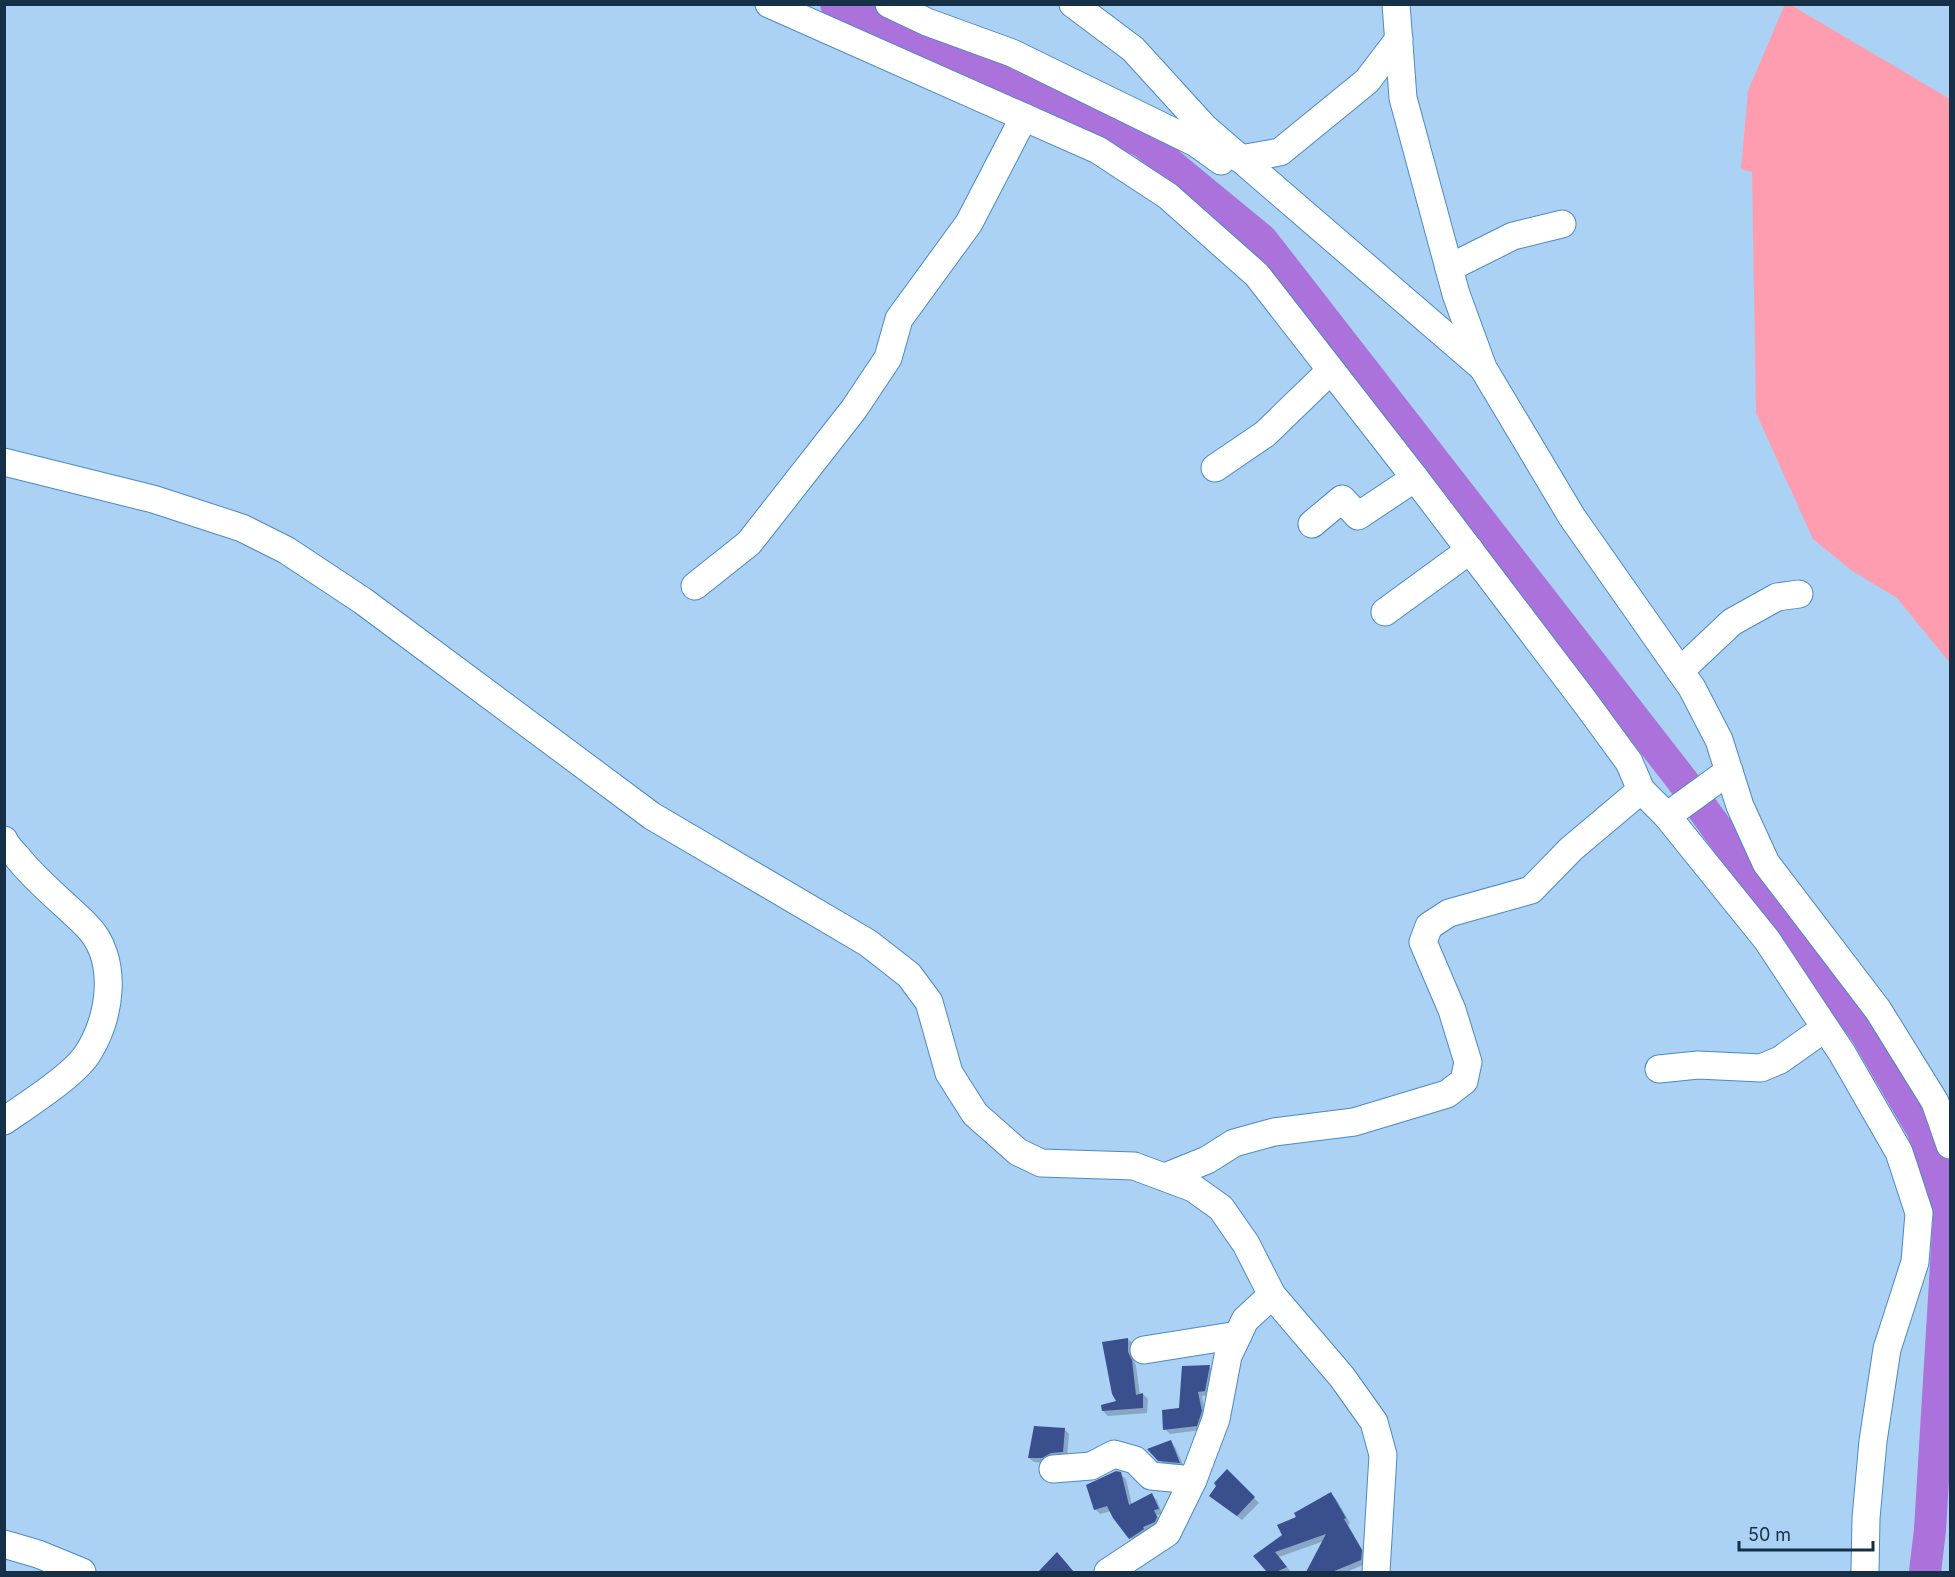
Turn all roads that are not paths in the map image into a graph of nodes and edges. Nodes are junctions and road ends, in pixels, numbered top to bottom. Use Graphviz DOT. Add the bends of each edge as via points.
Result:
graph roads {
  1 [pos="769,4"];
  2 [pos="889,4"];
  3 [pos="1073,4"];
  4 [pos="1396,4"];
  5 [pos="1399,39"];
  6 [pos="1024,117"];
  7 [pos="1240,159"];
  8 [pos="1562,224"];
  9 [pos="1317,226"];
  10 [pos="1449,268"];
  11 [pos="1483,368"];
  12 [pos="1330,371"];
  13 [pos="4,462"];
  14 [pos="1215,468"];
  15 [pos="1415,478"];
  16 [pos="1312,524"];
  17 [pos="1470,550"];
  18 [pos="695,586"];
  19 [pos="1799,594"];
  20 [pos="1385,612"];
  21 [pos="1680,671"];
  22 [pos="1720,778"];
  23 [pos="1641,790"];
  24 [pos="1675,810"];
  25 [pos="4,840"];
  26 [pos="1825,1028"];
  27 [pos="1659,1069"];
  28 [pos="4,1121"];
  29 [pos="1950,1145"];
  30 [pos="1165,1177"];
  31 [pos="1272,1295"];
  32 [pos="1238,1335"];
  33 [pos="1144,1350"];
  34 [pos="1053,1469"];
  35 [pos="1193,1480"];
  36 [pos="4,1544"];
  37 [pos="82,1572"];
  38 [pos="1108,1572"];
  39 [pos="1376,1572"];
  40 [pos="1865,1572"];
  1 -- 6 [label="street"];
  2 -- 9 [label="street" via="1012,53 1196,143 1289,212"];
  3 -- 7 [label="street" via="1133,49 1205,128"];
  4 -- 5 [label="street"];
  5 -- 7 [label="street" via="1367,81 1280,152"];
  5 -- 10 [label="street" via="1403,98"];
  6 -- 12 [label="street" via="1098,150 1168,195 1257,275"];
  6 -- 18 [label="street" via="969,223 899,319 888,358 854,409 749,543"];
  7 -- 9 [label="street"];
  8 -- 10 [label="street" via="1513,236"];
  9 -- 11 [label="street"];
  10 -- 11 [label="street"];
  11 -- 21 [label="street" via="1572,517"];
  12 -- 14 [label="street" via="1265,434"];
  12 -- 15 [label="street"];
  13 -- 30 [label="street" via="153,499 242,528 286,550 363,601 652,816 868,943 909,975 929,1002 949,1073 975,1114 1018,1152 1041,1163 1134,1166"];
  15 -- 16 [label="street" via="1358,516 1342,499"];
  15 -- 17 [label="street"];
  17 -- 20 [label="street"];
  17 -- 23 [label="street" via="1629,762"];
  19 -- 21 [label="street" via="1777,597 1732,622"];
  21 -- 22 [label="street" via="1719,740"];
  22 -- 24 [label="street"];
  22 -- 29 [label="street" via="1740,806 1766,864 1878,1010 1935,1102"];
  23 -- 24 [label="street"];
  23 -- 30 [label="street" via="1571,849 1531,890 1449,913 1429,926 1423,942 1452,1010 1468,1062 1464,1081 1447,1094 1354,1122 1274,1132 1234,1143 1207,1160"];
  24 -- 26 [label="street"];
  25 -- 28 [label="street" via="32,874 89,927 105,954 109,987 102,1024 86,1056"];
  26 -- 27 [label="street" via="1780,1060 1761,1068 1698,1065"];
  26 -- 40 [label="street" via="1899,1152 1919,1213 1915,1262 1887,1349 1873,1441"];
  30 -- 31 [label="street" via="1193,1188 1221,1208 1246,1244"];
  31 -- 32 [label="street" via="1245,1320"];
  31 -- 39 [label="street" via="1342,1377 1374,1422 1383,1455"];
  32 -- 33 [label="street"];
  32 -- 35 [label="street" via="1228,1356 1215,1419"];
  34 -- 35 [label="street" via="1091,1466 1114,1454 1135,1460 1151,1476"];
  35 -- 38 [label="street" via="1167,1533"];
  36 -- 37 [label="street"];
}
